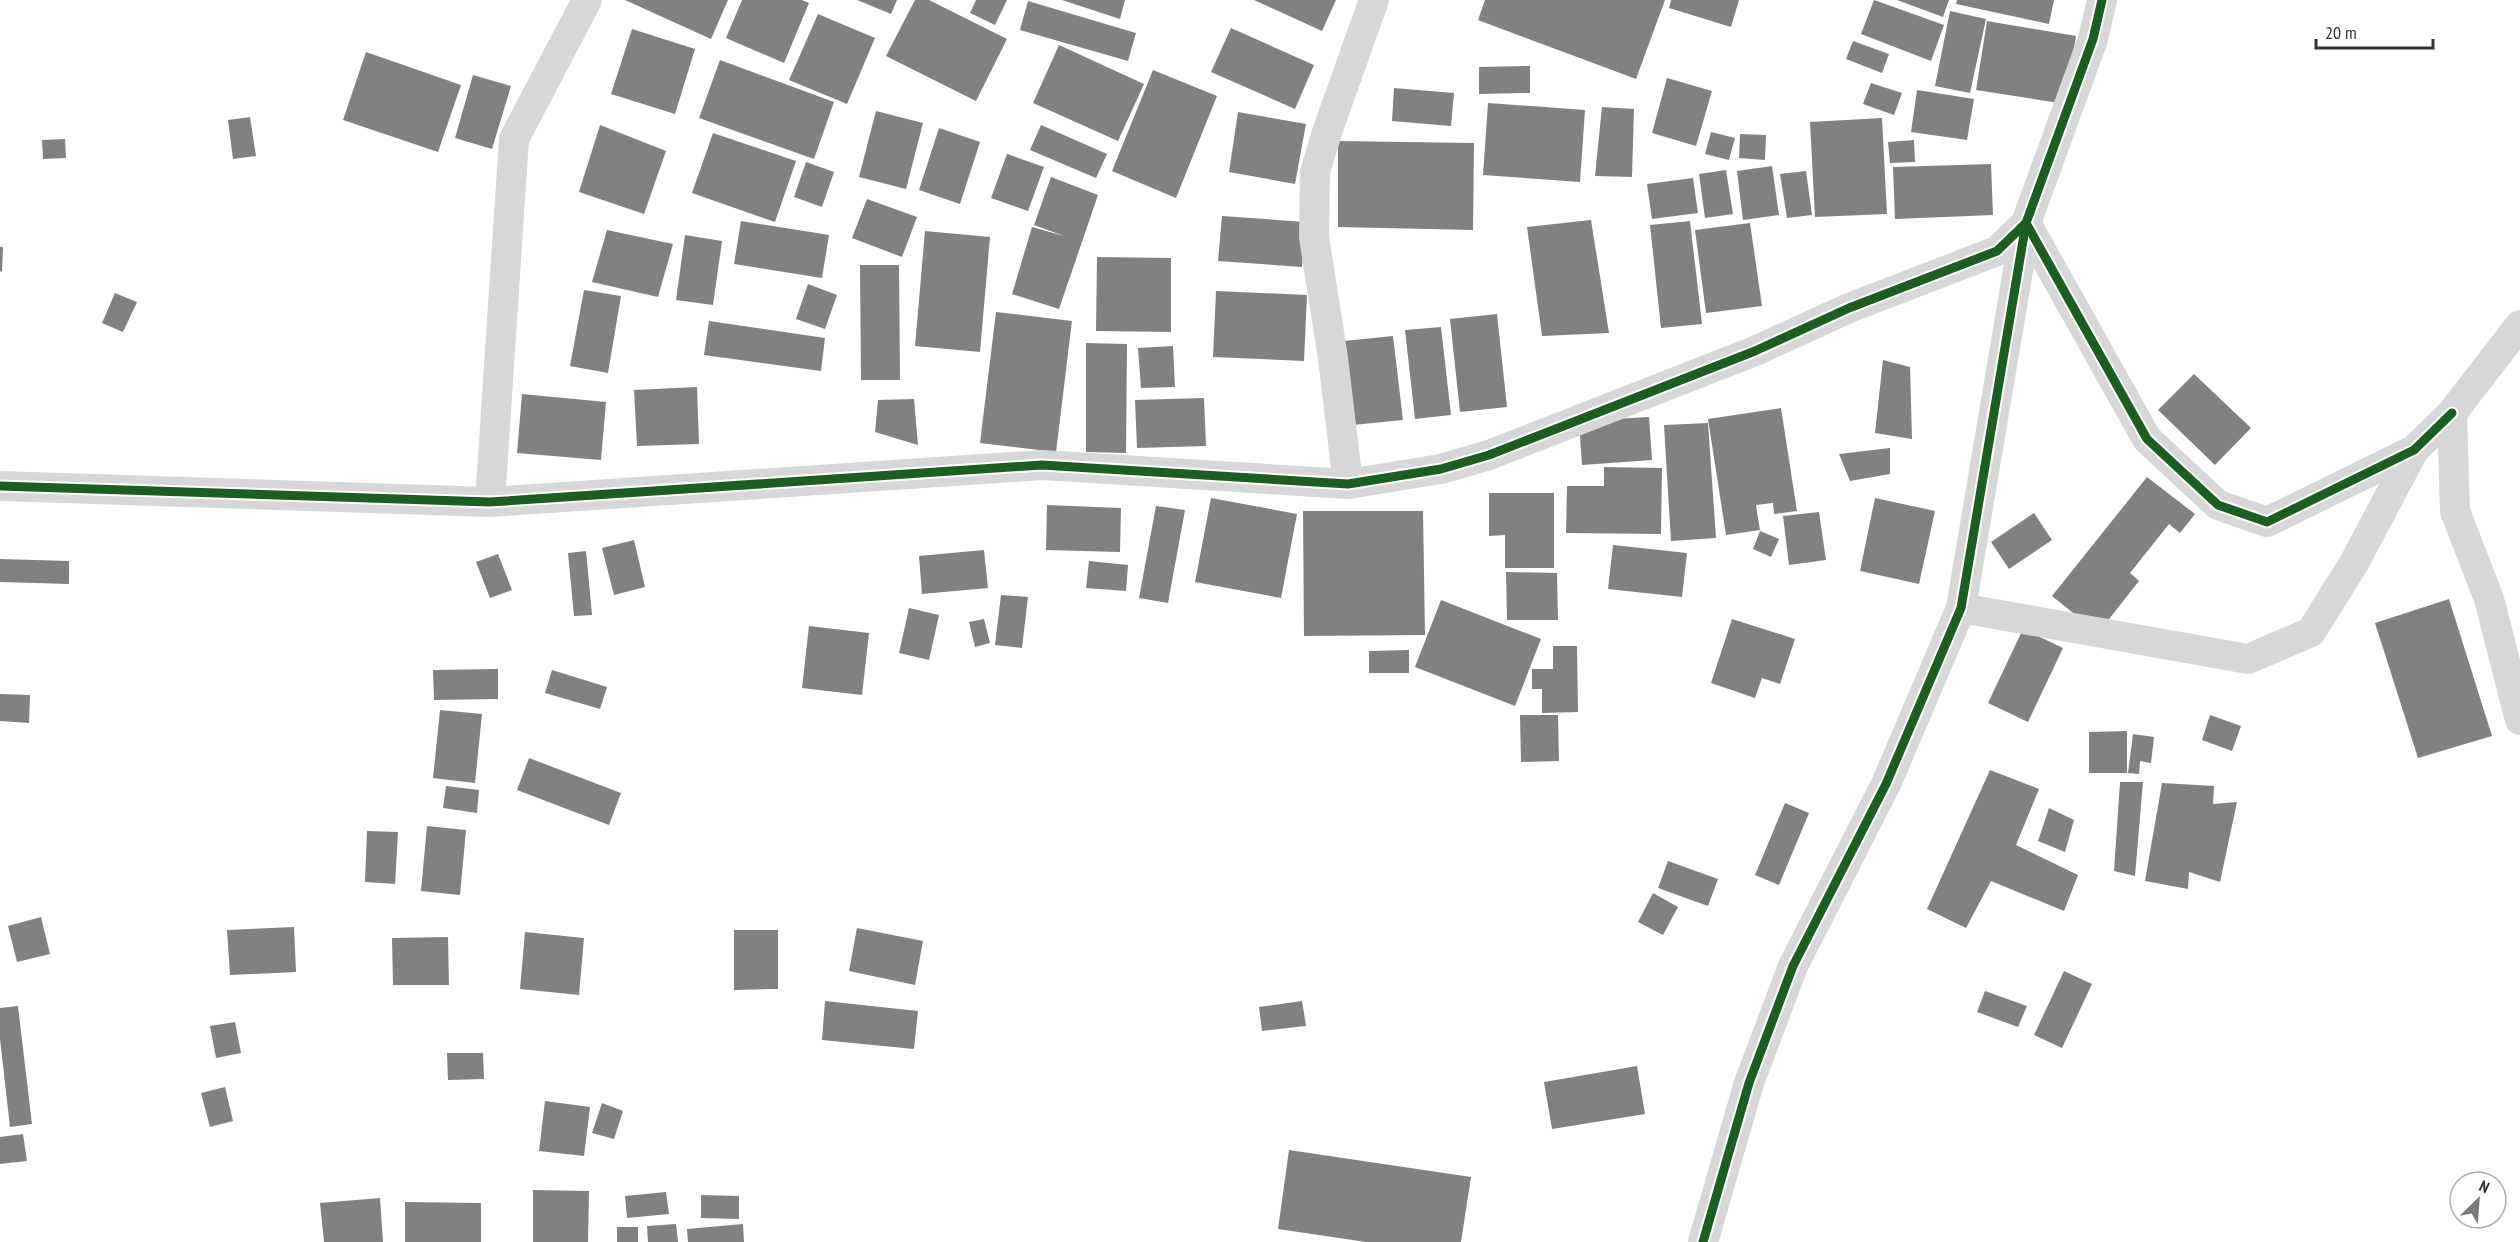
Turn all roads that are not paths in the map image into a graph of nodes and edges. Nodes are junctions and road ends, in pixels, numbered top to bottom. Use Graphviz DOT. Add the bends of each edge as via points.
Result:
graph roads {
  1 [pos="587,0"];
  2 [pos="1374,0"];
  3 [pos="2102,0"];
  4 [pos="2026,223"];
  5 [pos="2520,325"];
  6 [pos="2452,413"];
  7 [pos="2414,450"];
  8 [pos="1348,484"];
  9 [pos="0,486"];
  10 [pos="490,502"];
  11 [pos="1961,608"];
  12 [pos="2520,720"];
  13 [pos="1703,1242"];
  1 -- 10 [label="street" via="514,139"];
  2 -- 8 [label="street" via="1315,172 1314,237"];
  3 -- 4 [label="street" via="2093,39"];
  4 -- 7 [label="street" via="2147,439 2218,505 2267,522"];
  4 -- 8 [label="street" via="1997,251 1489,455 1441,469"];
  4 -- 11 [label="street"];
  5 -- 6 [label="street"];
  6 -- 7 [label="street"];
  6 -- 12 [label="street" via="2455,511 2489,599"];
  7 -- 11 [label="street" via="2354,563 2311,632 2248,659"];
  8 -- 10 [label="street" via="1042,465"];
  9 -- 10 [label="street"];
  11 -- 13 [label="street" via="1886,784 1793,966 1749,1083"];
}
